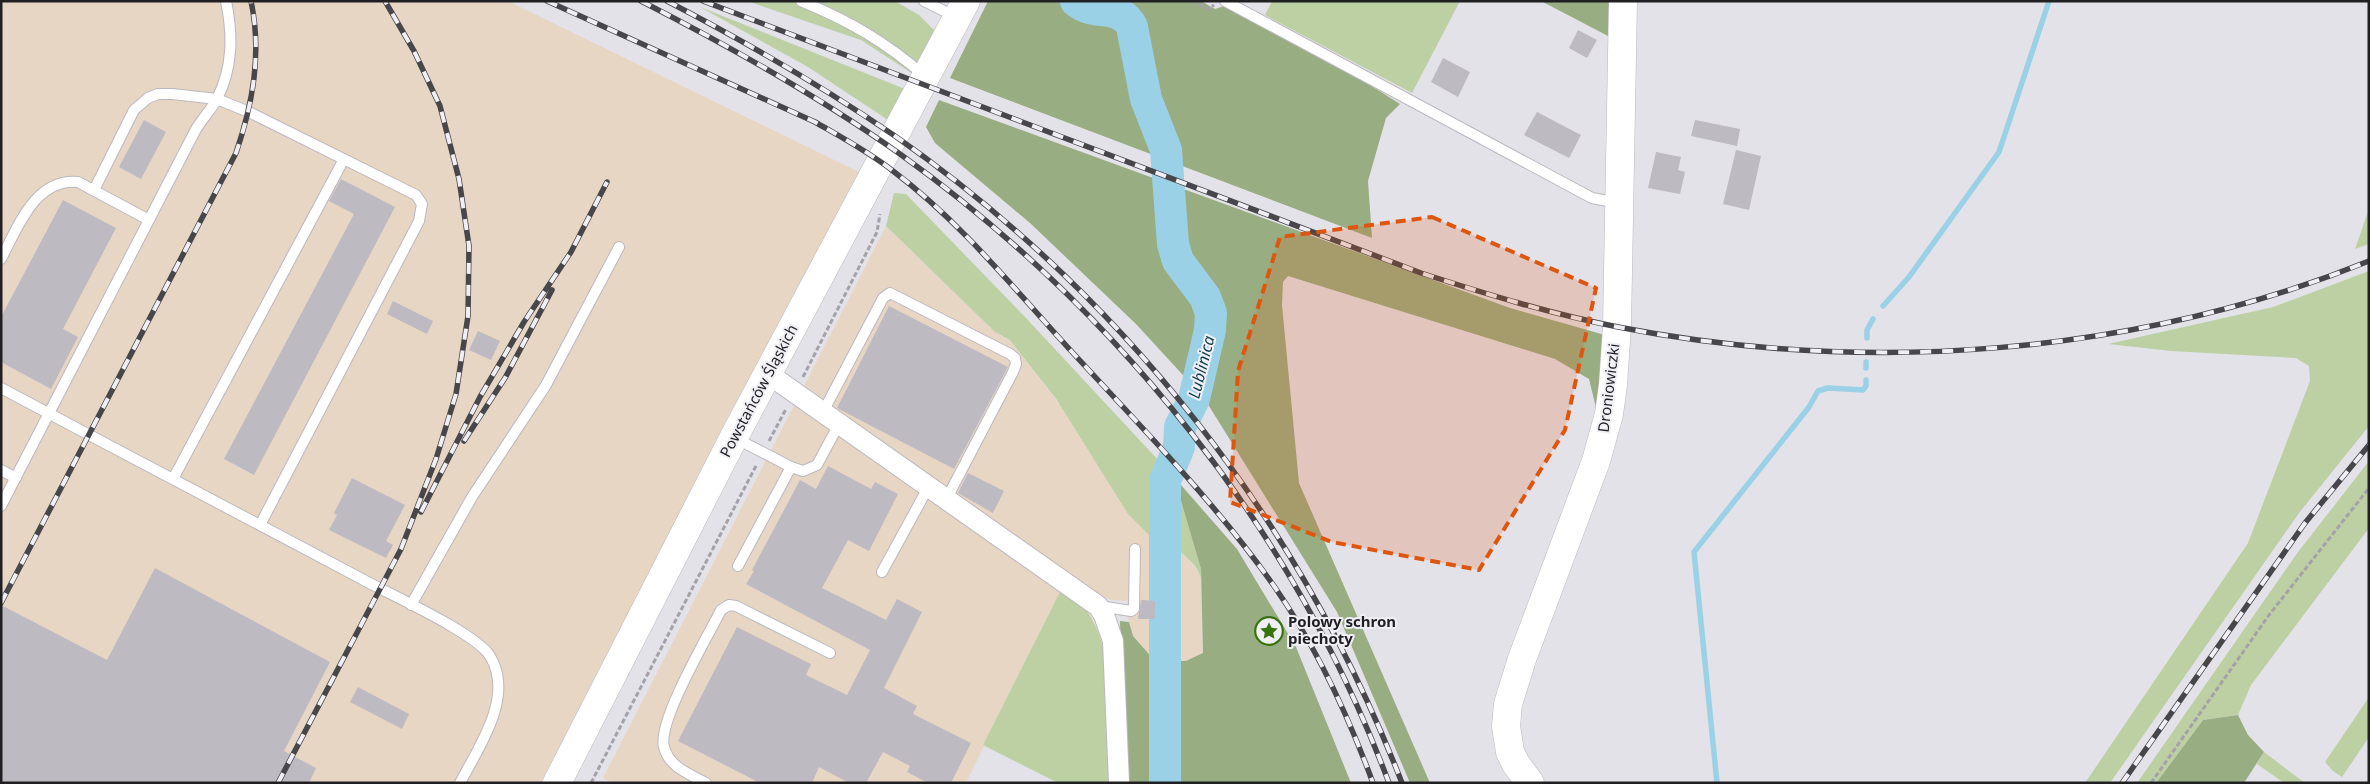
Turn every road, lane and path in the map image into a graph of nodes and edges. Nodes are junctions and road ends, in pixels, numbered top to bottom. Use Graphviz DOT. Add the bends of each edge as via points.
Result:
graph roads {
  1 [pos="226,1"];
  2 [pos="801,1"];
  3 [pos="924,1"];
  4 [pos="1192,1"];
  5 [pos="1218,1"];
  6 [pos="1224,1"];
  7 [pos="1623,1"];
  8 [pos="961,10"];
  9 [pos="926,77"];
  10 [pos="217,99"];
  11 [pos="344,159"];
  12 [pos="94,190"];
  13 [pos="1618,203"];
  14 [pos="149,220"];
  15 [pos="619,247"];
  16 [pos="1,259"];
  17 [pos="767,373"];
  18 [pos="1,388"];
  19 [pos="823,412"];
  20 [pos="50,414"];
  21 [pos="839,424"];
  22 [pos="734,437"];
  23 [pos="790,467"];
  24 [pos="1,470"];
  25 [pos="16,478"];
  26 [pos="173,479"];
  27 [pos="929,486"];
  28 [pos="2369,488"];
  29 [pos="947,498"];
  30 [pos="1,506"];
  31 [pos="260,525"];
  32 [pos="1135,549"];
  33 [pos="738,566"];
  34 [pos="882,572"];
  35 [pos="411,605"];
  36 [pos="1098,606"];
  37 [pos="830,653"];
  38 [pos="460,783"];
  39 [pos="558,783"];
  40 [pos="706,783"];
  41 [pos="1119,783"];
  42 [pos="1530,783"];
  43 [pos="2151,783"];
  1 -- 10 [label="lane" via="232,44"];
  2 -- 9 [label="lane" via="872,34"];
  3 -- 8 [label="lane"];
  4 -- 5 [label="path" via="1208,9"];
  6 -- 13 [label="lane" via="1592,198"];
  7 -- 13 [label="main road, Droniowiczki"];
  8 -- 9 [label="main road, Powstańców Śląskich"];
  9 -- 17 [label="main road, Powstańców Śląskich"];
  10 -- 11 [label="lane"];
  10 -- 12 [label="lane" via="158,94 140,103"];
  10 -- 14 [label="lane" via="195,131"];
  11 -- 26 [label="lane"];
  11 -- 31 [label="lane" via="416,195 422,204 419,221"];
  12 -- 14 [label="lane"];
  12 -- 16 [label="lane" via="78,182 67,181 44,192 26,213"];
  13 -- 42 [label="main road, Droniowiczki" via="1616,326 1609,414 1588,483 1508,704 1506,726 1510,752"];
  14 -- 20 [label="lane"];
  15 -- 35 [label="lane" via="546,385 472,497"];
  17 -- 19 [label="street"];
  17 -- 22 [label="main road, Powstańców Śląskich"];
  18 -- 20 [label="lane"];
  19 -- 21 [label="street"];
  19 -- 29 [label="lane" via="883,298 890,293 1010,354 1015,358 1013,372"];
  20 -- 25 [label="lane"];
  20 -- 26 [label="lane"];
  21 -- 23 [label="lane" via="817,465 803,471"];
  21 -- 27 [label="street"];
  22 -- 23 [label="lane"];
  22 -- 39 [label="main road, Powstańców Śląskich"];
  23 -- 33 [label="lane"];
  24 -- 25 [label="lane"];
  25 -- 30 [label="lane"];
  26 -- 31 [label="lane"];
  27 -- 29 [label="street"];
  27 -- 34 [label="lane"];
  28 -- 43 [label="path" via="2269,614"];
  29 -- 36 [label="street"];
  31 -- 35 [label="lane"];
  32 -- 36 [label="lane" via="1134,609"];
  35 -- 38 [label="lane" via="479,644 495,667 498,699"];
  36 -- 41 [label="street" via="1113,641"];
  37 -- 40 [label="lane" via="736,606 729,605 721,610 670,711 663,735 663,746 674,764"];
}
